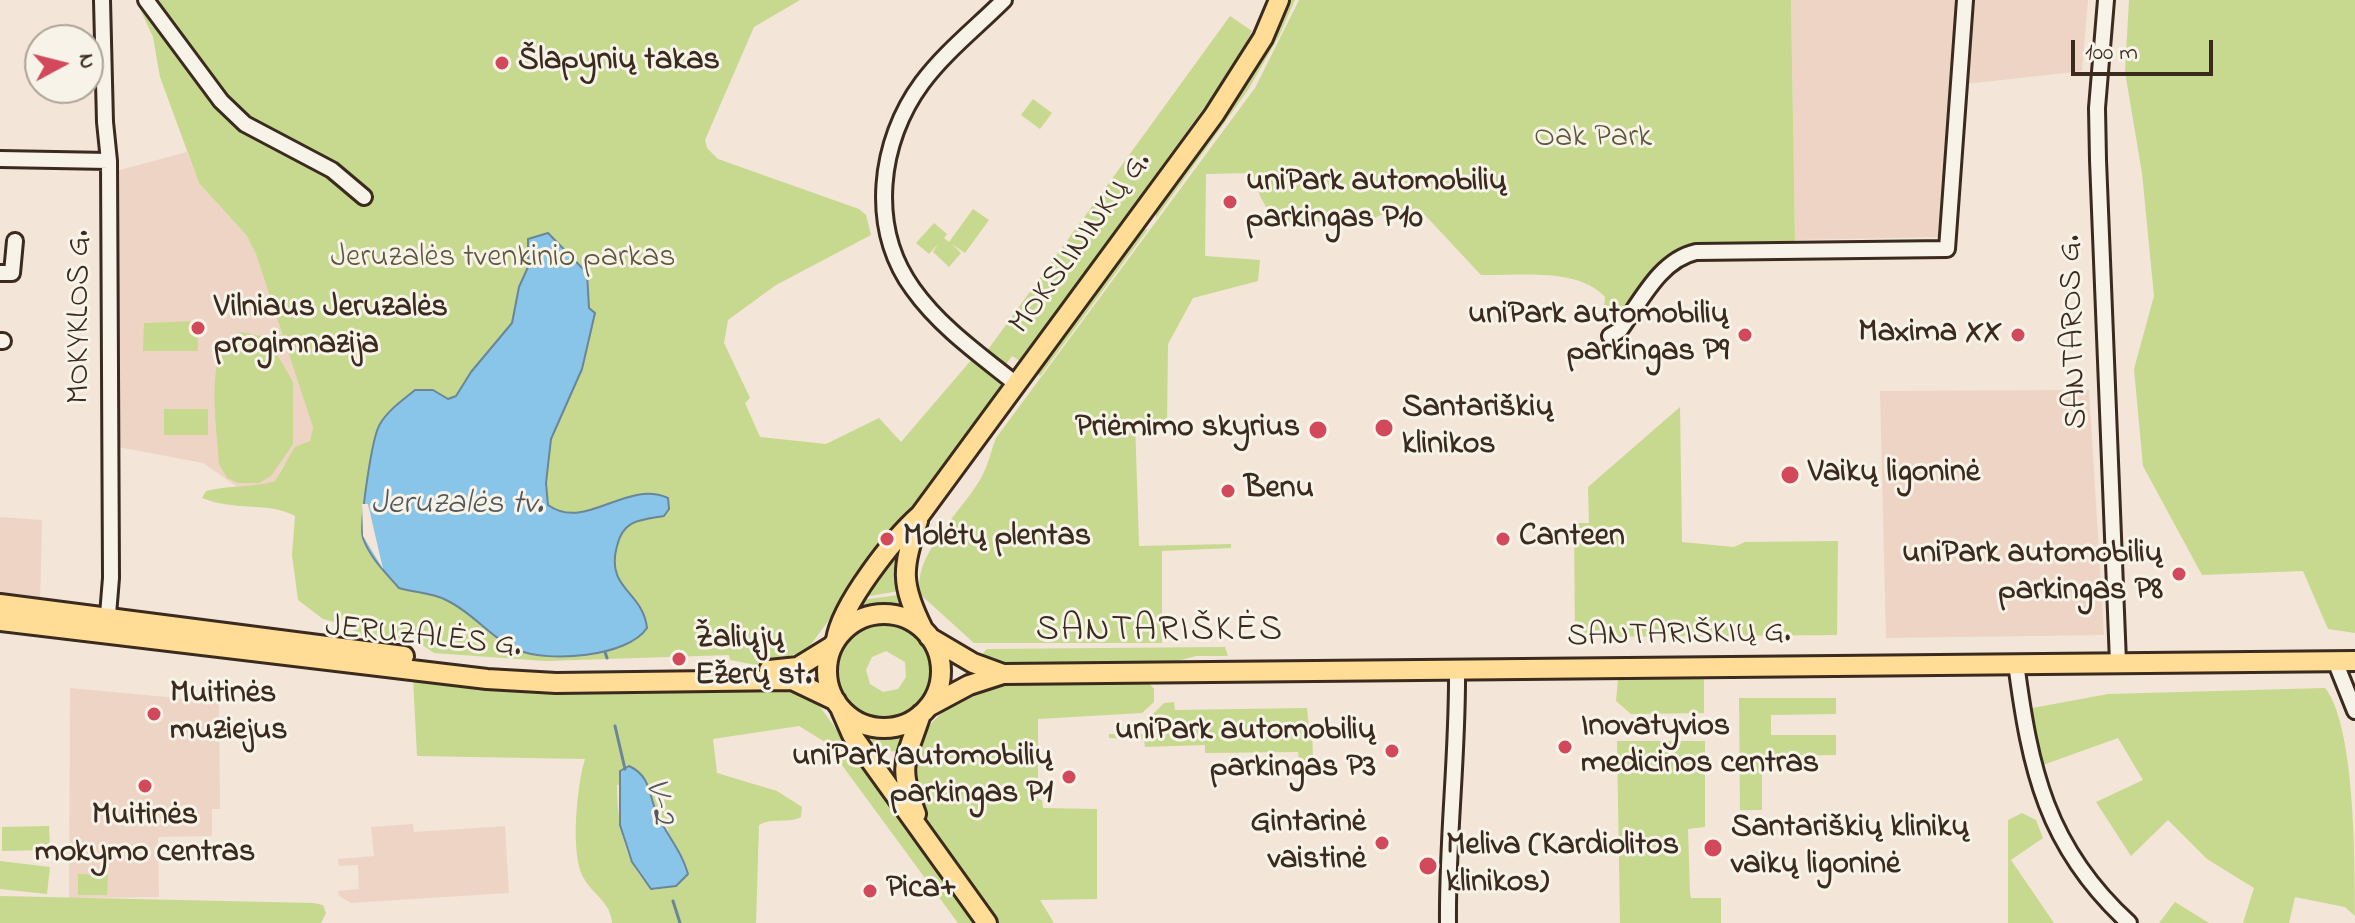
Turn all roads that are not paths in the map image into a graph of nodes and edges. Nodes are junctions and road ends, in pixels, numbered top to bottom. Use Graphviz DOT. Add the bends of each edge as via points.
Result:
graph roads {
  1 [pos="102,0"];
  2 [pos="146,0"];
  3 [pos="1004,0"];
  4 [pos="1279,0"];
  5 [pos="1965,0"];
  6 [pos="2106,0"];
  7 [pos="0,159"];
  8 [pos="109,161"];
  9 [pos="364,197"];
  10 [pos="15,241"];
  11 [pos="0,273"];
  12 [pos="1610,336"];
  13 [pos="1016,384"];
  14 [pos="920,515"];
  15 [pos="0,604"];
  16 [pos="0,621"];
  17 [pos="108,625"];
  18 [pos="927,634"];
  19 [pos="834,643"];
  20 [pos="2335,661"];
  21 [pos="2355,661"];
  22 [pos="2118,662"];
  23 [pos="2016,663"];
  24 [pos="1457,669"];
  25 [pos="1003,674"];
  26 [pos="838,704"];
  27 [pos="924,710"];
  28 [pos="2355,711"];
  29 [pos="923,831"];
  30 [pos="987,923"];
  31 [pos="1448,923"];
  32 [pos="2129,923"];
  1 -- 8 [label="street, MOKYKLOS G."];
  2 -- 9 [label="street" via="221,101 245,124 332,170"];
  3 -- 13 [label="street" via="946,56 908,105 890,150 884,202 894,249 911,287"];
  4 -- 13 [label="main road, MOKSLININKŲ G." via="1252,57 1214,115"];
  5 -- 12 [label="street" via="1947,249 1682,255 1668,264 1620,330"];
  6 -- 22 [label="street, SANTAROS G." via="2098,121"];
  7 -- 8 [label="street"];
  8 -- 17 [label="street, MOKYKLOS G."];
  10 -- 11 [label="street" via="12,273"];
  13 -- 14 [label="main road, MOKSLININKŲ G."];
  14 -- 18 [label="main road, MOKSLININKŲ G." via="904,578 910,604"];
  14 -- 19 [label="main road, MOKSLININKŲ G." via="845,613"];
  15 -- 17 [label="main road, JERUZALĖS G."];
  16 -- 17 [label="main road, JERUZALĖS G."];
  17 -- 19 [label="main road, JERUZALĖS G." via="557,672 782,670 798,667"];
  17 -- 26 [label="main road, JERUZALĖS G." via="487,679 792,680"];
  18 -- 19 [label="main road" via="902,617 877,614 853,622"];
  18 -- 25 [label="main road, SANTARIŠKIŲ G." via="973,663"];
  18 -- 27 [label="main road" via="941,672 935,696"];
  19 -- 26 [label="main road" via="827,668"];
  20 -- 21 [label="main road, SANTARIŠKIŲ G."];
  20 -- 22 [label="main road, SANTARIŠKIŲ G."];
  20 -- 28 [label="street"];
  22 -- 23 [label="main road, SANTARIŠKIŲ G."];
  23 -- 24 [label="main road, SANTARIŠKIŲ G."];
  23 -- 32 [label="street" via="2030,757 2055,825 2097,890"];
  24 -- 25 [label="main road, SANTARIŠKIŲ G."];
  24 -- 31 [label="street"];
  25 -- 27 [label="main road, SANTARIŠKIŲ G." via="969,685"];
  26 -- 27 [label="main road" via="873,727 898,726"];
  26 -- 29 [label="main road" via="852,735"];
  27 -- 29 [label="main road" via="904,765"];
  29 -- 30 [label="main road"];
}
